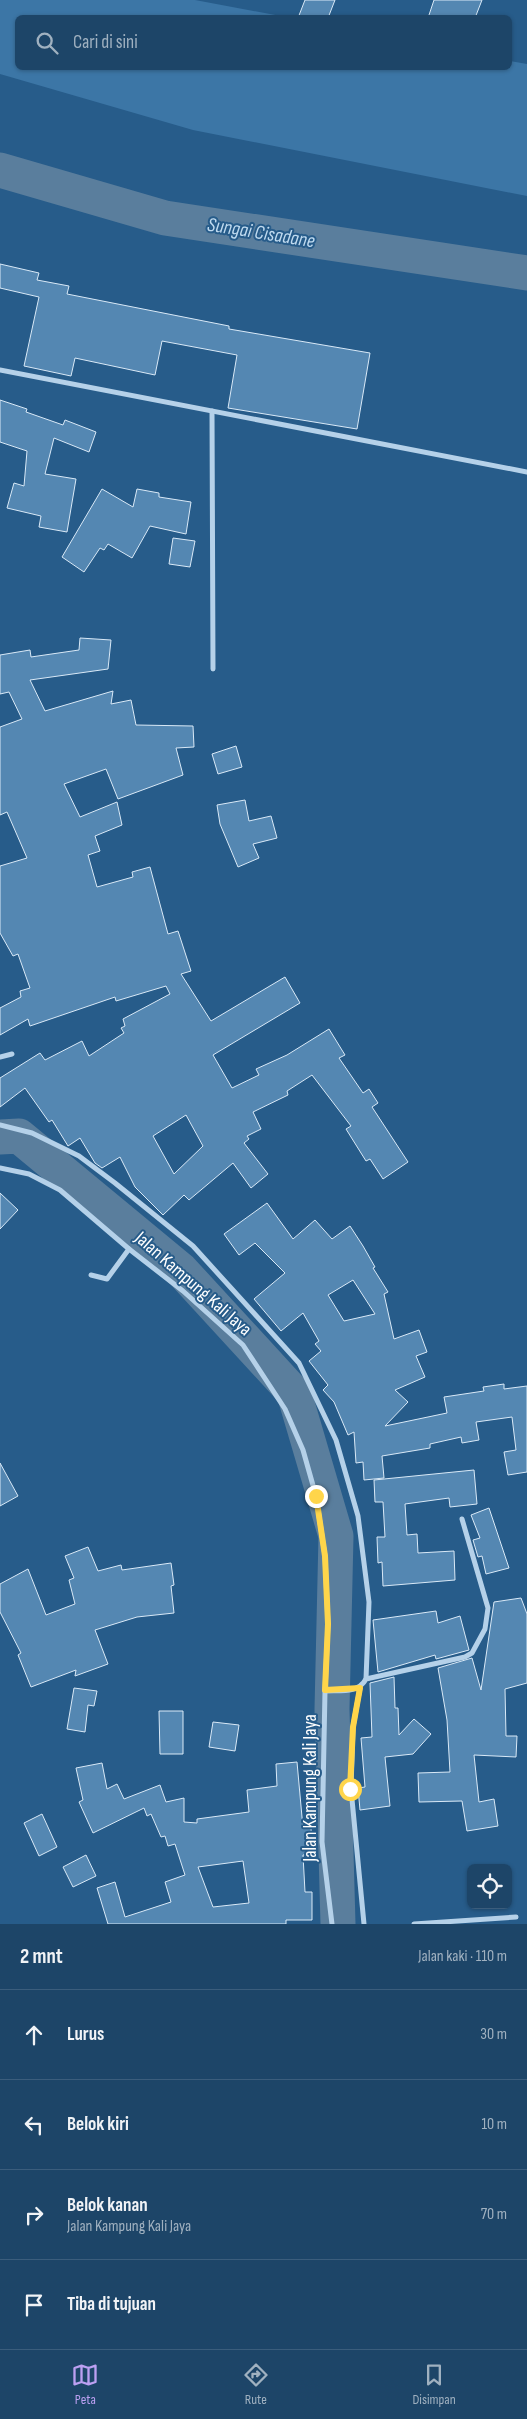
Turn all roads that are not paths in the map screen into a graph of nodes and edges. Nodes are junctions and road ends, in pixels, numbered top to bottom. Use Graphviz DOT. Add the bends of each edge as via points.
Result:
graph roads {
  1 [pos="0,370"];
  2 [pos="212,411"];
  3 [pos="527,472"];
  4 [pos="213,669"];
  5 [pos="12,1054"];
  6 [pos="0,1057"];
  7 [pos="0,1125"];
  8 [pos="0,1168"];
  9 [pos="129,1249"];
  10 [pos="91,1275"];
  11 [pos="462,1519"];
  12 [pos="366,1679"];
  13 [pos="357,1689"];
  14 [pos="325,1690"];
  15 [pos="516,1917"];
  16 [pos="332,1924"];
  17 [pos="364,1924"];
  18 [pos="414,1924"];
  1 -- 2 [label="street"];
  2 -- 3 [label="street"];
  2 -- 4 [label="street"];
  5 -- 6 [label="street"];
  7 -- 12 [label="street" via="32,1133 79,1156 116,1183 193,1246 299,1364 336,1440 358,1516 369,1602"];
  8 -- 9 [label="street, Jalan Kampung Kali Jaya" via="29,1174 60,1190"];
  9 -- 10 [label="street" via="107,1279"];
  9 -- 14 [label="street, Jalan Kampung Kali Jaya" via="183,1291 243,1345 285,1409 303,1450 316,1496 325,1556 328,1624"];
  11 -- 12 [label="street" via="488,1608 485,1629 472,1653"];
  12 -- 13 [label="street"];
  13 -- 14 [label="street"];
  13 -- 17 [label="street" via="350,1789"];
  14 -- 16 [label="street, Jalan Kampung Kali Jaya" via="322,1842"];
  15 -- 18 [label="street"];
}
